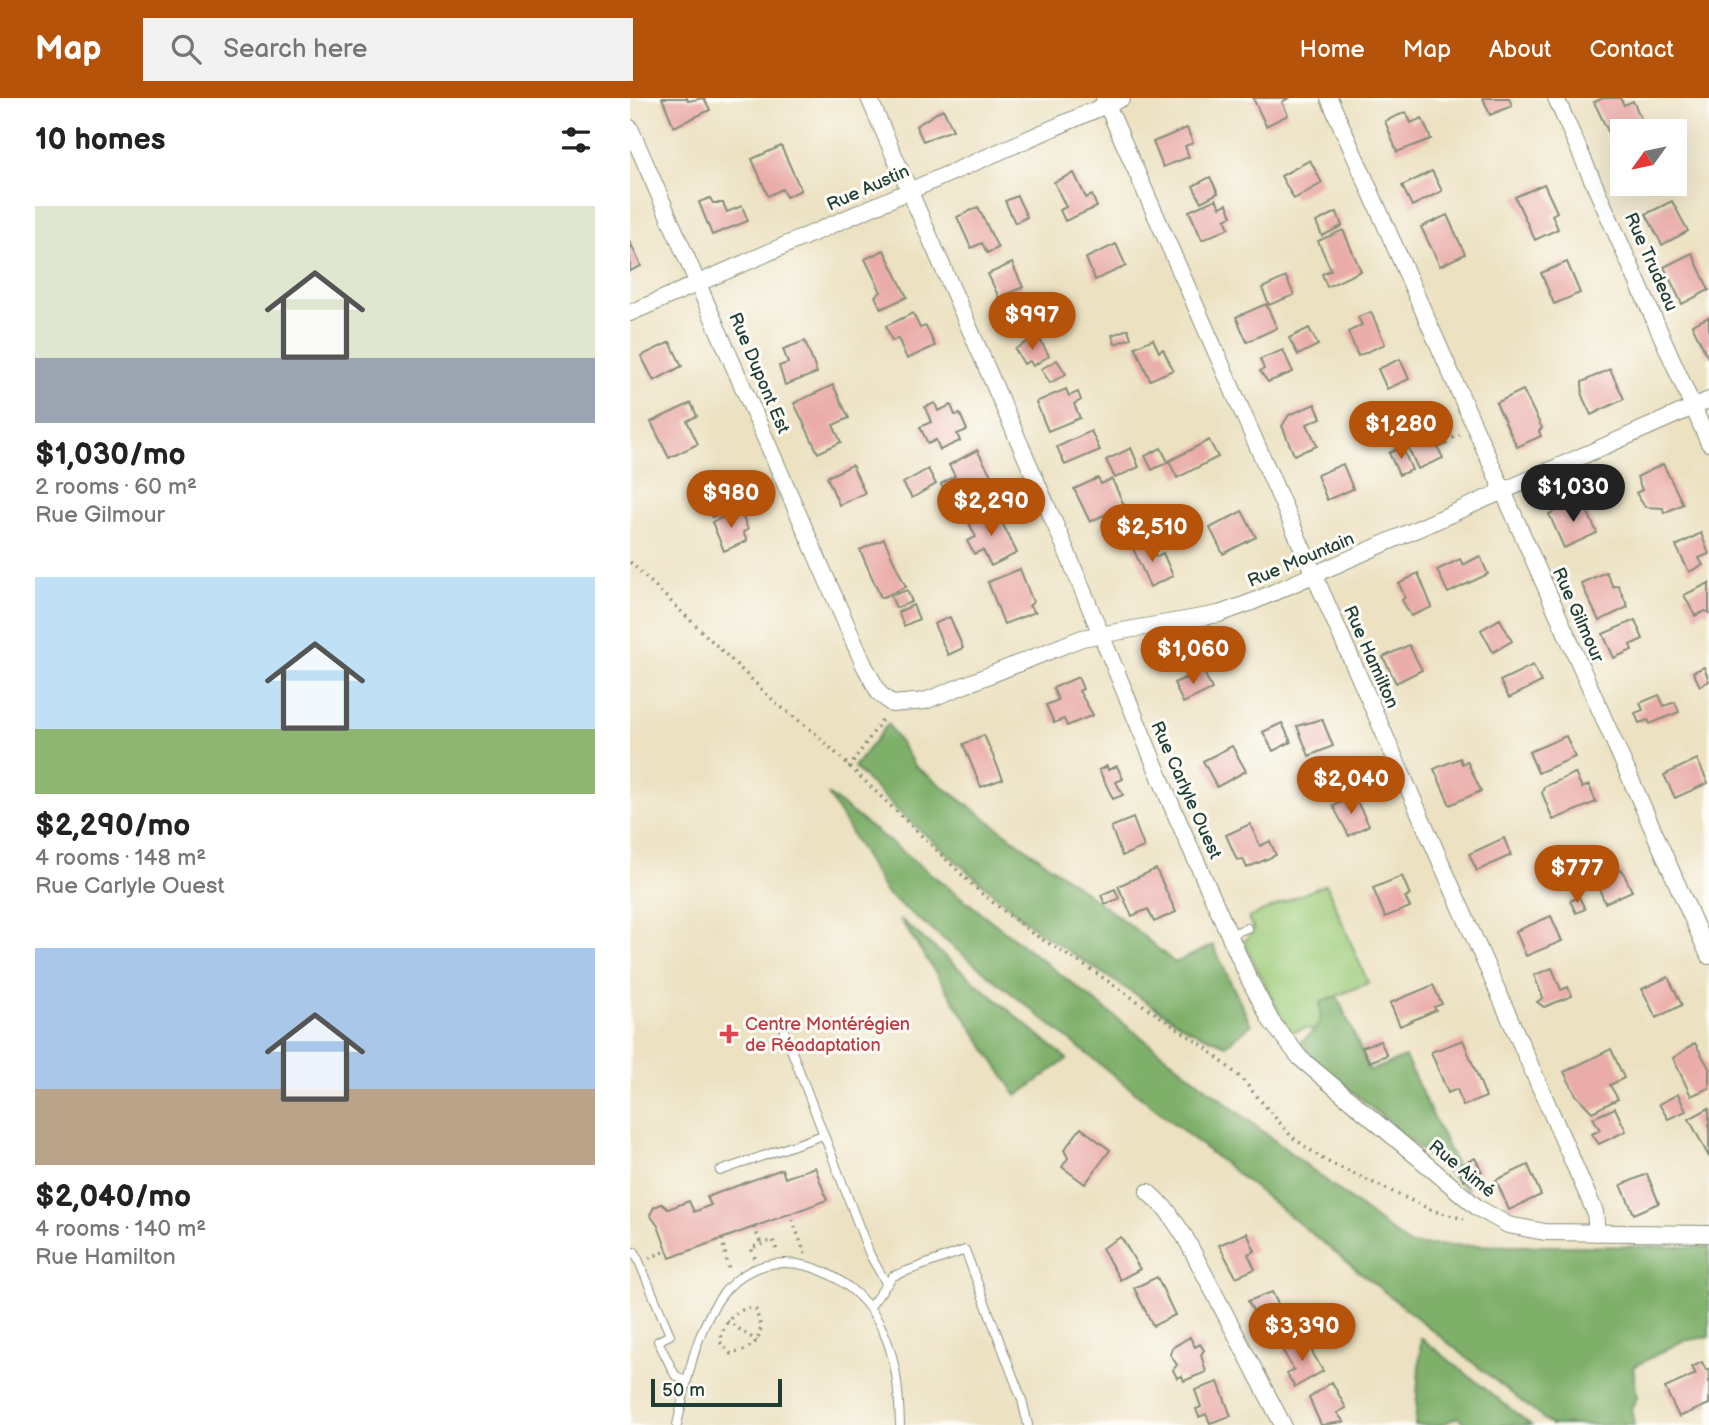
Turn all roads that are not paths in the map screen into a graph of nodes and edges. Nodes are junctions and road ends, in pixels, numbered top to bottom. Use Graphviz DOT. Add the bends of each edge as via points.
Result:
graph roads {
  1 [pos="869,98"];
  2 [pos="1329,98"];
  3 [pos="1556,98"];
  4 [pos="1111,100"];
  5 [pos="630,128"];
  6 [pos="909,191"];
  7 [pos="699,284"];
  8 [pos="630,313"];
  9 [pos="1709,400"];
  10 [pos="1694,407"];
  11 [pos="1709,443"];
  12 [pos="1502,492"];
  13 [pos="1314,577"];
  14 [pos="1100,635"];
  15 [pos="892,704"];
  16 [pos="1247,928"];
  17 [pos="1229,935"];
  18 [pos="1709,956"];
  19 [pos="1255,994"];
  20 [pos="784,1031"];
  21 [pos="823,1135"];
  22 [pos="720,1171"];
  23 [pos="1148,1192"];
  24 [pos="1597,1233"];
  25 [pos="1709,1234"];
  26 [pos="630,1254"];
  27 [pos="886,1283"];
  28 [pos="870,1307"];
  29 [pos="687,1382"];
  30 [pos="677,1425"];
  31 [pos="900,1425"];
  32 [pos="1028,1425"];
  33 [pos="1283,1425"];
  1 -- 6 [label="street, Rue Carlyle Ouest"];
  2 -- 12 [label="street, Rue Gilmour"];
  3 -- 10 [label="street, Rue Trudeau"];
  4 -- 6 [label="street, Rue Austin"];
  4 -- 13 [label="street, Rue Hamilton"];
  5 -- 7 [label="street, Rue Dupont Est"];
  6 -- 7 [label="street, Rue Austin"];
  6 -- 14 [label="street, Rue Carlyle Ouest"];
  7 -- 8 [label="street, Rue Austin"];
  7 -- 15 [label="street, Rue Dupont Est" via="864,665 879,693"];
  9 -- 10 [label="street, Rue Mountain"];
  10 -- 11 [label="street, Rue Trudeau"];
  10 -- 12 [label="street, Rue Mountain"];
  12 -- 13 [label="street, Rue Mountain"];
  12 -- 18 [label="street, Rue Gilmour"];
  13 -- 14 [label="street, Rue Mountain" via="1219,614"];
  13 -- 24 [label="street, Rue Hamilton" via="1595,1212"];
  14 -- 15 [label="street, Rue Mountain" via="1074,641 925,701"];
  14 -- 17 [label="street, Rue Carlyle Ouest"];
  16 -- 17 [label="lane"];
  17 -- 19 [label="street, Rue Carlyle Ouest"];
  19 -- 24 [label="street, Rue Aimé" via="1300,1058 1486,1213 1518,1229"];
  20 -- 21 [label="lane"];
  21 -- 22 [label="lane"];
  21 -- 27 [label="lane" via="870,1255"];
  23 -- 33 [label="street" via="1160,1201 1185,1237"];
  24 -- 25 [label="street, Rue Aimé"];
  26 -- 29 [label="lane" via="635,1252 670,1335 658,1341 675,1375"];
  27 -- 28 [label="lane"];
  27 -- 32 [label="lane" via="893,1276 965,1250"];
  28 -- 29 [label="lane" via="849,1286 822,1270 792,1262 758,1266 736,1280 715,1305"];
  28 -- 31 [label="lane" via="891,1353"];
  29 -- 30 [label="lane"];
}
